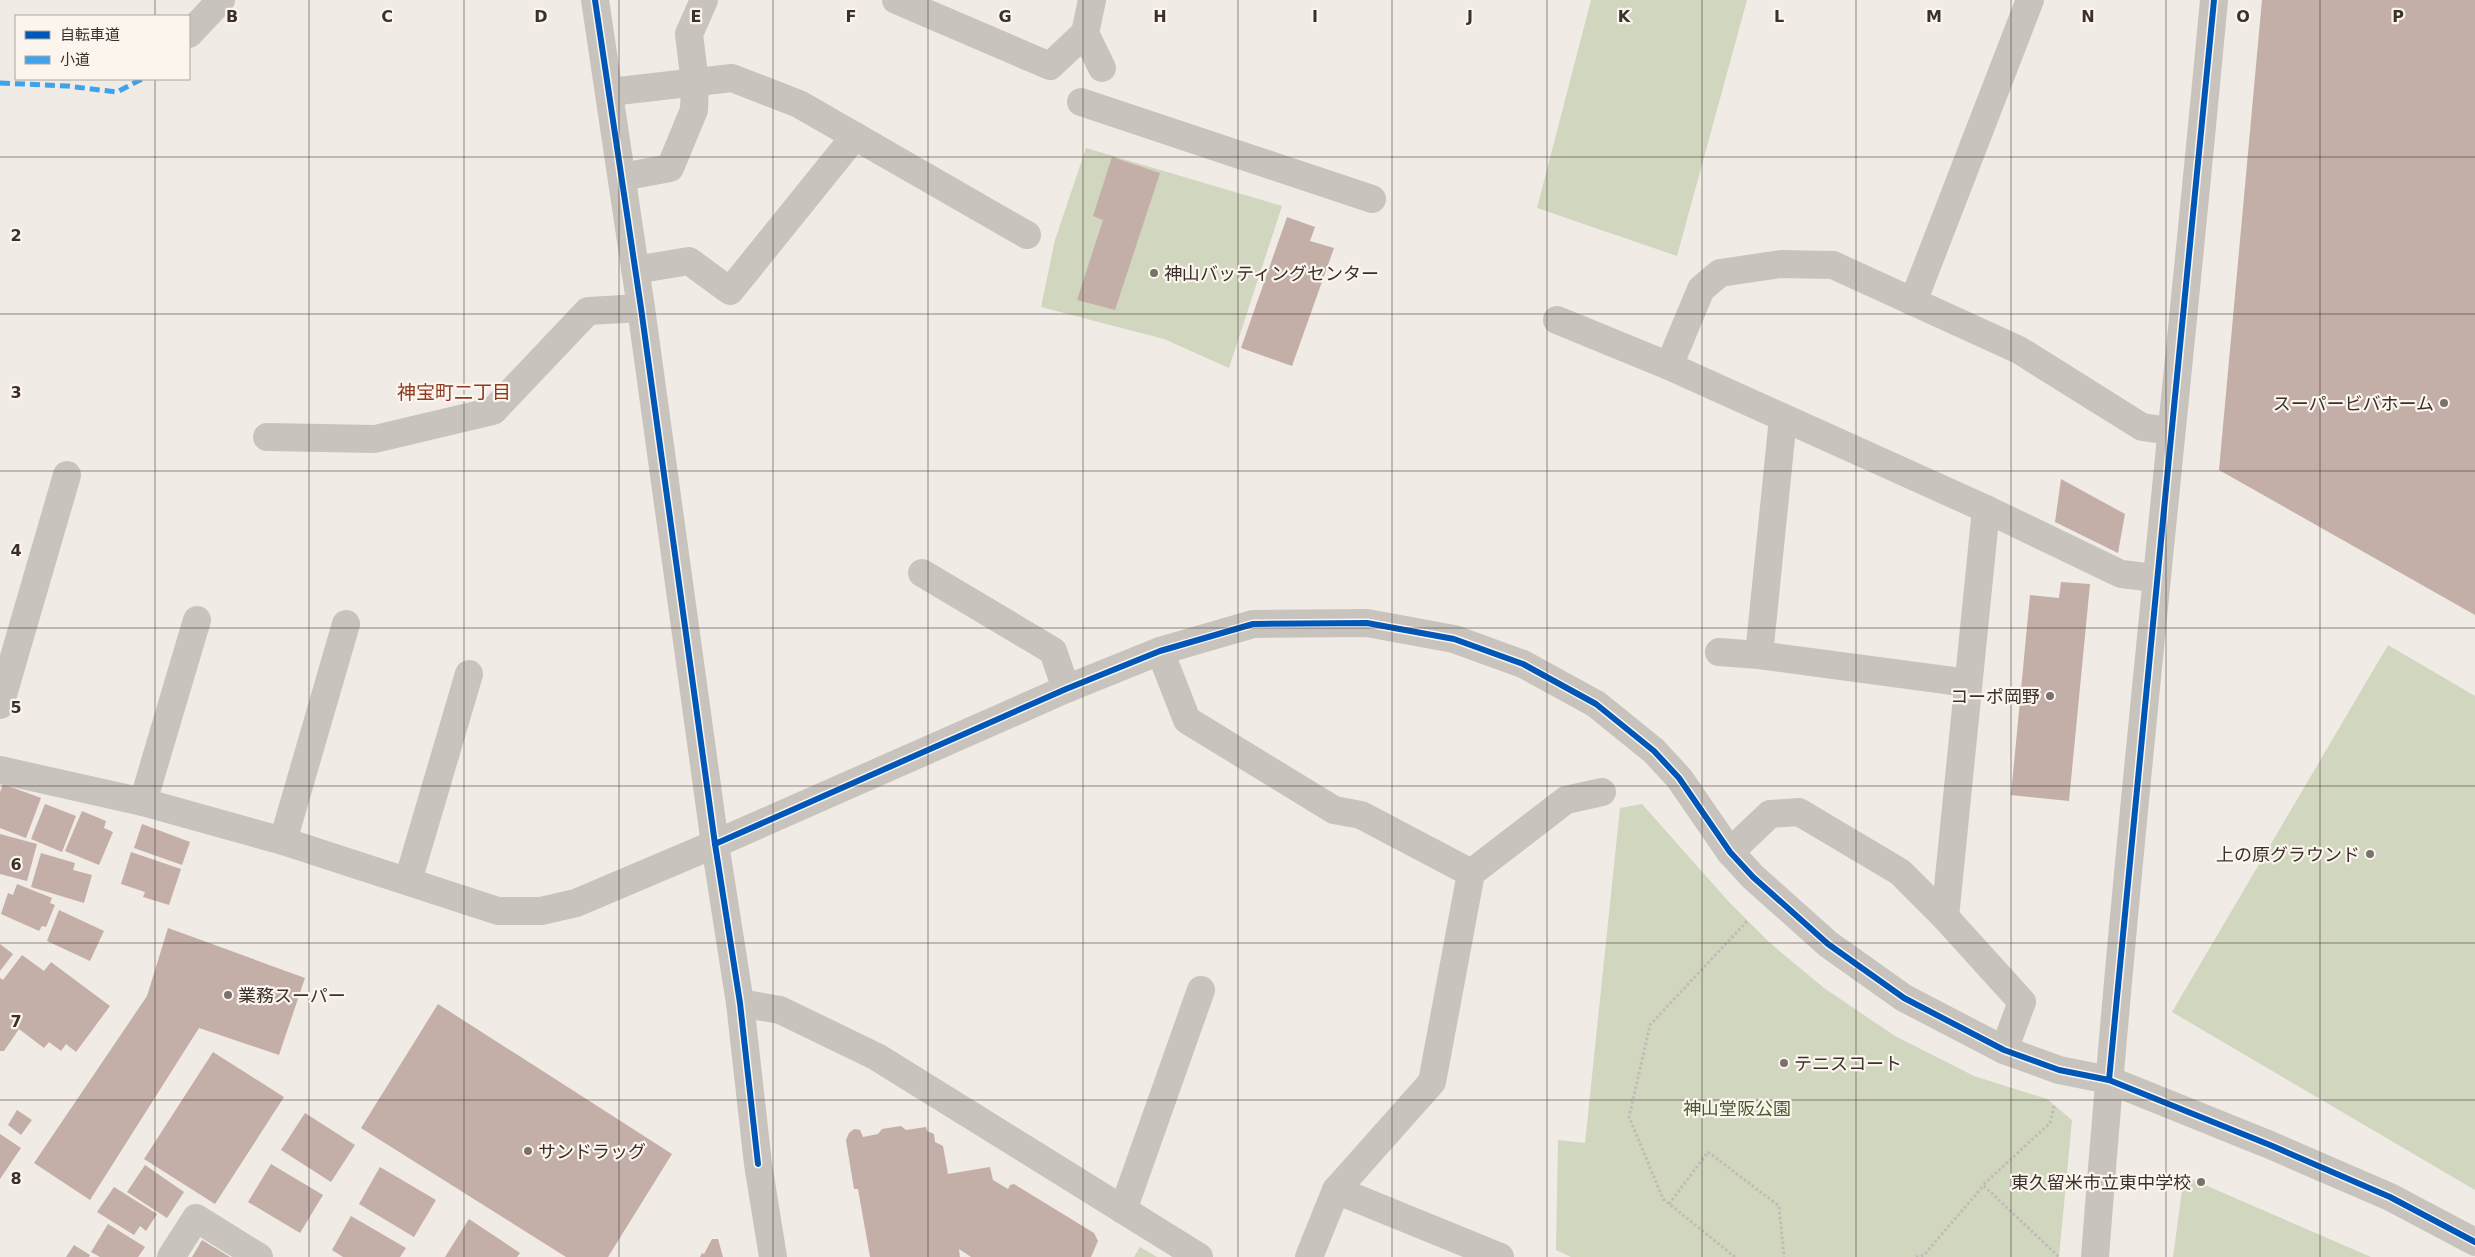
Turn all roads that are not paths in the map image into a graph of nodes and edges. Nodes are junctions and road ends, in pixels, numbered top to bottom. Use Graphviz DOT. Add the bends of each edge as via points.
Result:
graph roads {
  1 [pos="221,0"];
  2 [pos="595,0"];
  3 [pos="704,0"];
  4 [pos="896,0"];
  5 [pos="1092,0"];
  6 [pos="2030,0"];
  7 [pos="2214,0"];
  8 [pos="190,33"];
  9 [pos="1085,33"];
  10 [pos="1102,68"];
  11 [pos="695,83"];
  12 [pos="610,92"];
  13 [pos="1081,102"];
  14 [pos="855,136"];
  15 [pos="622,177"];
  16 [pos="1372,199"];
  17 [pos="1027,235"];
  18 [pos="635,270"];
  19 [pos="1913,302"];
  20 [pos="641,308"];
  21 [pos="1557,320"];
  22 [pos="1669,366"];
  23 [pos="1783,418"];
  24 [pos="2170,431"];
  25 [pos="267,437"];
  26 [pos="67,475"];
  27 [pos="1986,509"];
  28 [pos="922,573"];
  29 [pos="2156,578"];
  30 [pos="197,620"];
  31 [pos="346,624"];
  32 [pos="1160,651"];
  33 [pos="1719,652"];
  34 [pos="1759,655"];
  35 [pos="469,674"];
  36 [pos="1968,683"];
  37 [pos="1066,689"];
  38 [pos="0,705"];
  39 [pos="0,770"];
  40 [pos="1602,792"];
  41 [pos="142,802"];
  42 [pos="283,841"];
  43 [pos="715,844"];
  44 [pos="1730,852"];
  45 [pos="1471,873"];
  46 [pos="408,881"];
  47 [pos="1945,917"];
  48 [pos="1201,990"];
  49 [pos="740,1003"];
  50 [pos="2004,1050"];
  51 [pos="2109,1080"];
  52 [pos="1336,1190"];
  53 [pos="1123,1210"];
  54 [pos="2475,1242"];
  55 [pos="171,1257"];
  56 [pos="259,1257"];
  57 [pos="773,1257"];
  58 [pos="1199,1257"];
  59 [pos="1308,1257"];
  60 [pos="1500,1257"];
  61 [pos="2095,1257"];
  1 -- 8 [label="street"];
  2 -- 12 [label="street"];
  3 -- 11 [label="street" via="689,34"];
  4 -- 9 [label="street" via="1050,66"];
  5 -- 9 [label="street"];
  6 -- 19 [label="street"];
  7 -- 24 [label="street"];
  9 -- 10 [label="street"];
  11 -- 12 [label="street"];
  11 -- 14 [label="street" via="732,78 799,104"];
  11 -- 15 [label="street" via="694,110 670,168"];
  12 -- 15 [label="street"];
  13 -- 16 [label="street"];
  14 -- 17 [label="street"];
  14 -- 18 [label="street" via="730,291 689,262"];
  15 -- 18 [label="street"];
  18 -- 20 [label="street"];
  19 -- 22 [label="street" via="1833,265 1781,264 1720,274 1701,289"];
  19 -- 24 [label="street" via="2020,350 2142,427"];
  20 -- 25 [label="street" via="588,311 493,410 375,440"];
  20 -- 43 [label="street"];
  21 -- 22 [label="street"];
  22 -- 23 [label="street"];
  23 -- 27 [label="street"];
  23 -- 34 [label="street"];
  24 -- 29 [label="street"];
  26 -- 38 [label="street"];
  27 -- 29 [label="street" via="2121,574"];
  27 -- 36 [label="street"];
  28 -- 37 [label="street" via="1053,651"];
  29 -- 51 [label="street"];
  30 -- 41 [label="street"];
  31 -- 42 [label="street"];
  32 -- 37 [label="street"];
  32 -- 44 [label="street" via="1253,624 1367,622 1454,639 1523,664 1596,704 1654,751 1679,778"];
  32 -- 45 [label="street" via="1187,720 1334,810 1361,815"];
  33 -- 34 [label="street"];
  34 -- 36 [label="street"];
  35 -- 46 [label="street"];
  36 -- 47 [label="street"];
  37 -- 43 [label="street"];
  39 -- 41 [label="street"];
  40 -- 45 [label="street" via="1566,800"];
  41 -- 42 [label="street"];
  42 -- 46 [label="street"];
  43 -- 46 [label="street" via="576,903 541,911 498,911"];
  43 -- 49 [label="street"];
  44 -- 47 [label="street" via="1770,814 1798,812 1900,872"];
  44 -- 50 [label="street" via="1828,944 1904,998"];
  45 -- 52 [label="street" via="1432,1082"];
  47 -- 50 [label="street" via="2022,1002"];
  48 -- 53 [label="street"];
  49 -- 53 [label="street" via="780,1010 877,1057"];
  49 -- 57 [label="street" via="758,1164"];
  50 -- 51 [label="street" via="2059,1070"];
  51 -- 54 [label="street" via="2390,1197"];
  51 -- 61 [label="street"];
  52 -- 59 [label="street"];
  52 -- 60 [label="street"];
  53 -- 58 [label="street"];
  55 -- 56 [label="street" via="196,1218"];
}
